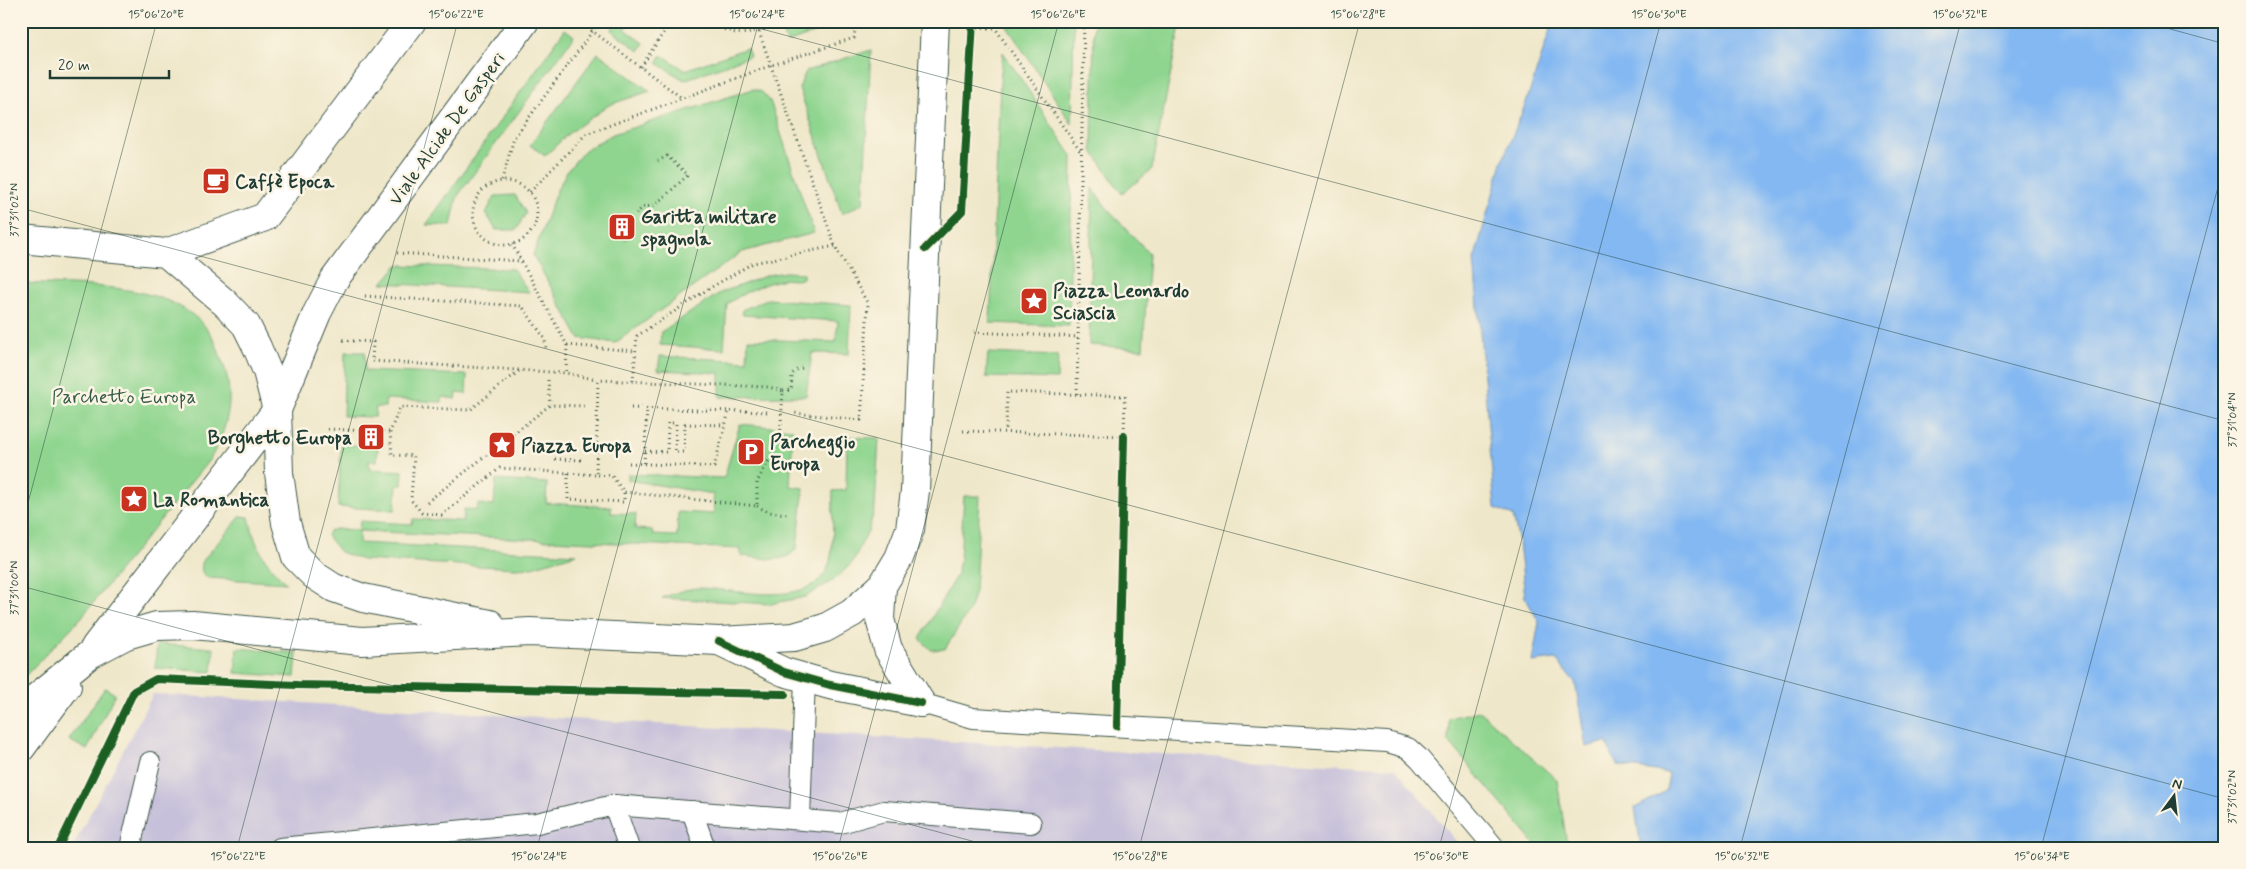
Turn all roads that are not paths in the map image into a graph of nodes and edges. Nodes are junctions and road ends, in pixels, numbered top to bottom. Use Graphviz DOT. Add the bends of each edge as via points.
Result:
graph roads {
  1 [pos="412,21"];
  2 [pos="525,21"];
  3 [pos="935,21"];
  4 [pos="22,239"];
  5 [pos="166,253"];
  6 [pos="277,410"];
  7 [pos="882,586"];
  8 [pos="530,632"];
  9 [pos="719,641"];
  10 [pos="90,654"];
  11 [pos="805,678"];
  12 [pos="921,703"];
  13 [pos="21,710"];
  14 [pos="21,748"];
  15 [pos="150,762"];
  16 [pos="614,805"];
  17 [pos="692,811"];
  18 [pos="800,820"];
  19 [pos="1031,823"];
  20 [pos="130,848"];
  21 [pos="280,848"];
  22 [pos="629,848"];
  23 [pos="705,848"];
  24 [pos="1494,848"];
  1 -- 5 [label="main road" via="265,217"];
  2 -- 6 [label="main road, Viale Alcide De Gasperi" via="334,280"];
  3 -- 7 [label="main road" via="915,492 910,529 899,558"];
  4 -- 5 [label="main road"];
  5 -- 6 [label="main road" via="246,325 267,371"];
  6 -- 8 [label="main road" via="279,473 286,523 296,558 314,575 334,588 363,598"];
  6 -- 10 [label="main road"];
  7 -- 9 [label="main road" via="852,613 825,628 794,636"];
  7 -- 12 [label="main road" via="880,619 888,649"];
  8 -- 9 [label="main road"];
  8 -- 10 [label="main road" via="362,641 193,626 157,626 126,635"];
  9 -- 11 [label="main road" via="784,672"];
  10 -- 13 [label="main road"];
  10 -- 14 [label="main road"];
  11 -- 12 [label="main road" via="830,686"];
  11 -- 18 [label="lane"];
  12 -- 24 [label="lane" via="973,718 1388,742 1408,748 1419,758"];
  15 -- 20 [label="lane"];
  16 -- 17 [label="lane"];
  16 -- 21 [label="lane" via="537,823"];
  16 -- 22 [label="lane"];
  17 -- 18 [label="lane"];
  17 -- 23 [label="lane"];
  18 -- 19 [label="lane" via="840,823 884,811"];
}
